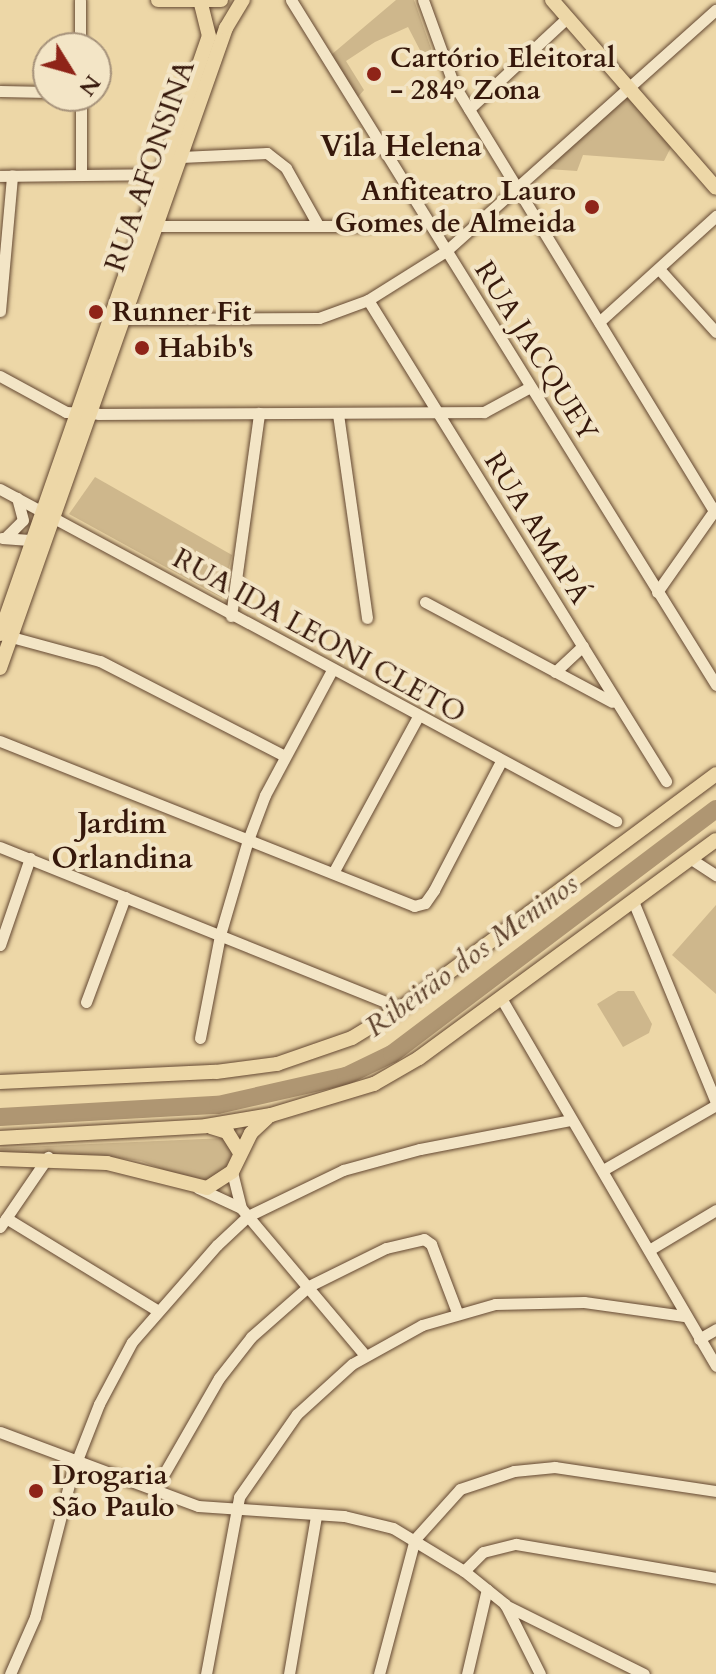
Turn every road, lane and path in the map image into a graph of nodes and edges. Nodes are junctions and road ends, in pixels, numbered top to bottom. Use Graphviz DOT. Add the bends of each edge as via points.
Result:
graph roads {
  1 [pos="80,0"];
  2 [pos="158,0"];
  3 [pos="221,0"];
  4 [pos="243,0"];
  5 [pos="291,0"];
  6 [pos="423,0"];
  7 [pos="552,0"];
  8 [pos="200,1"];
  9 [pos="716,10"];
  10 [pos="567,18"];
  11 [pos="80,32"];
  12 [pos="627,86"];
  13 [pos="0,91"];
  14 [pos="32,92"];
  15 [pos="469,109"];
  16 [pos="81,112"];
  17 [pos="181,157"];
  18 [pos="169,174"];
  19 [pos="81,175"];
  20 [pos="6,176"];
  21 [pos="516,188"];
  22 [pos="716,188"];
  23 [pos="716,216"];
  24 [pos="318,225"];
  25 [pos="157,226"];
  26 [pos="368,226"];
  27 [pos="446,251"];
  28 [pos="659,269"];
  29 [pos="368,300"];
  30 [pos="0,311"];
  31 [pos="123,319"];
  32 [pos="599,322"];
  33 [pos="716,332"];
  34 [pos="0,376"];
  35 [pos="530,387"];
  36 [pos="84,413"];
  37 [pos="259,413"];
  38 [pos="338,414"];
  39 [pos="437,414"];
  40 [pos="0,489"];
  41 [pos="17,497"];
  42 [pos="715,510"];
  43 [pos="48,514"];
  44 [pos="2,538"];
  45 [pos="33,540"];
  46 [pos="657,592"];
  47 [pos="425,602"];
  48 [pos="231,616"];
  49 [pos="367,618"];
  50 [pos="4,634"];
  51 [pos="583,646"];
  52 [pos="0,668"];
  53 [pos="331,672"];
  54 [pos="555,672"];
  55 [pos="716,685"];
  56 [pos="612,702"];
  57 [pos="417,718"];
  58 [pos="0,741"];
  59 [pos="285,756"];
  60 [pos="500,763"];
  61 [pos="716,774"];
  62 [pos="666,781"];
  63 [pos="616,821"];
  64 [pos="248,840"];
  65 [pos="716,840"];
  66 [pos="0,847"];
  67 [pos="30,858"];
  68 [pos="691,859"];
  69 [pos="333,873"];
  70 [pos="716,875"];
  71 [pos="125,897"];
  72 [pos="633,901"];
  73 [pos="220,935"];
  74 [pos="0,945"];
  75 [pos="501,998"];
  76 [pos="86,1002"];
  77 [pos="401,1008"];
  78 [pos="200,1038"];
  79 [pos="0,1082"];
  80 [pos="716,1104"];
  81 [pos="271,1115"];
  82 [pos="571,1120"];
  83 [pos="206,1126"];
  84 [pos="0,1138"];
  85 [pos="239,1151"];
  86 [pos="48,1157"];
  87 [pos="0,1159"];
  88 [pos="603,1170"];
  89 [pos="232,1172"];
  90 [pos="197,1188"];
  91 [pos="716,1210"];
  92 [pos="245,1212"];
  93 [pos="3,1222"];
  94 [pos="649,1250"];
  95 [pos="309,1286"];
  96 [pos="157,1310"];
  97 [pos="457,1312"];
  98 [pos="684,1316"];
  99 [pos="716,1329"];
  100 [pos="699,1339"];
  101 [pos="365,1355"];
  102 [pos="716,1366"];
  103 [pos="0,1432"];
  104 [pos="76,1462"];
  105 [pos="154,1491"];
  106 [pos="716,1491"];
  107 [pos="233,1512"];
  108 [pos="316,1516"];
  109 [pos="415,1539"];
  110 [pos="464,1571"];
  111 [pos="716,1578"];
  112 [pos="487,1589"];
  113 [pos="505,1604"];
  114 [pos="10,1674"];
  115 [pos="206,1674"];
  116 [pos="289,1674"];
  117 [pos="379,1674"];
  118 [pos="467,1674"];
  119 [pos="540,1674"];
  120 [pos="644,1674"];
  1 -- 11 [label="street"];
  2 -- 8 [label="main road"];
  3 -- 8 [label="main road"];
  4 -- 17 [label="main road, RUA AFONSINA" via="226,28"];
  5 -- 27 [label="street, RUA JACQUEY"];
  6 -- 15 [label="street" via="453,83"];
  7 -- 10 [label="main road"];
  8 -- 18 [label="main road, RUA AFONSINA" via="209,36"];
  9 -- 12 [label="street"];
  10 -- 12 [label="main road"];
  10 -- 15 [label="street"];
  12 -- 21 [label="street"];
  12 -- 22 [label="main road"];
  13 -- 14 [label="street"];
  15 -- 21 [label="street"];
  16 -- 19 [label="street"];
  17 -- 18 [label="main road, RUA AFONSINA"];
  17 -- 24 [label="street" via="267,153 286,168"];
  18 -- 19 [label="street"];
  18 -- 25 [label="main road, RUA AFONSINA"];
  18 -- 36 [label="main road, RUA AFONSINA"];
  19 -- 20 [label="street"];
  20 -- 30 [label="street"];
  21 -- 27 [label="street"];
  21 -- 32 [label="street"];
  23 -- 28 [label="street"];
  24 -- 25 [label="street"];
  24 -- 26 [label="street"];
  25 -- 31 [label="main road, RUA AFONSINA"];
  27 -- 29 [label="street"];
  27 -- 35 [label="street, RUA JACQUEY"];
  28 -- 32 [label="street"];
  28 -- 33 [label="street"];
  29 -- 31 [label="street" via="319,318"];
  29 -- 39 [label="street, RUA AMAPÁ"];
  31 -- 36 [label="main road, RUA AFONSINA"];
  32 -- 42 [label="street"];
  34 -- 36 [label="street" via="66,412"];
  35 -- 39 [label="street" via="484,412"];
  35 -- 46 [label="street, RUA JACQUEY"];
  36 -- 37 [label="street"];
  36 -- 43 [label="main road, RUA AFONSINA"];
  37 -- 38 [label="street"];
  37 -- 48 [label="street"];
  38 -- 39 [label="street"];
  38 -- 49 [label="street"];
  39 -- 51 [label="street, RUA AMAPÁ"];
  40 -- 41 [label="street, RUA IDA LEONI CLETO"];
  41 -- 43 [label="street, RUA IDA LEONI CLETO"];
  41 -- 44 [label="street" via="23,520"];
  42 -- 46 [label="street"];
  43 -- 45 [label="main road, RUA AFONSINA"];
  43 -- 48 [label="street, RUA IDA LEONI CLETO"];
  43 -- 50 [label="main road, RUA AFONSINA"];
  44 -- 45 [label="street"];
  45 -- 50 [label="main road, RUA AFONSINA"];
  46 -- 55 [label="street, RUA JACQUEY"];
  47 -- 54 [label="street"];
  48 -- 53 [label="street, RUA IDA LEONI CLETO"];
  50 -- 52 [label="main road, RUA AFONSINA"];
  50 -- 59 [label="street" via="100,661"];
  51 -- 54 [label="street"];
  51 -- 56 [label="street, RUA AMAPÁ"];
  53 -- 57 [label="street, RUA IDA LEONI CLETO"];
  53 -- 59 [label="street"];
  54 -- 56 [label="street"];
  56 -- 62 [label="street, RUA AMAPÁ"];
  57 -- 60 [label="street, RUA IDA LEONI CLETO"];
  57 -- 69 [label="street"];
  58 -- 64 [label="street"];
  59 -- 64 [label="street"];
  60 -- 63 [label="street, RUA IDA LEONI CLETO"];
  60 -- 69 [label="street" via="425,903 404,903"];
  61 -- 77 [label="main road"];
  64 -- 69 [label="street"];
  64 -- 73 [label="street"];
  65 -- 68 [label="main road"];
  66 -- 67 [label="street"];
  67 -- 71 [label="street"];
  67 -- 74 [label="street"];
  68 -- 70 [label="street"];
  68 -- 72 [label="main road"];
  71 -- 73 [label="street"];
  71 -- 76 [label="street"];
  72 -- 75 [label="main road"];
  72 -- 80 [label="street"];
  73 -- 77 [label="street"];
  73 -- 78 [label="street"];
  75 -- 81 [label="main road" via="374,1084"];
  75 -- 82 [label="street"];
  77 -- 79 [label="main road" via="352,1038 277,1064 216,1072"];
  80 -- 88 [label="street"];
  81 -- 83 [label="main road"];
  81 -- 85 [label="main road"];
  82 -- 88 [label="street"];
  82 -- 92 [label="street" via="380,1158"];
  83 -- 84 [label="main road"];
  83 -- 85 [label="main road" via="227,1132"];
  85 -- 89 [label="main road"];
  86 -- 87 [label="main road"];
  86 -- 90 [label="main road" via="143,1170"];
  86 -- 93 [label="street"];
  88 -- 94 [label="street"];
  89 -- 90 [label="main road" via="217,1186"];
  89 -- 92 [label="street"];
  90 -- 92 [label="street"];
  91 -- 94 [label="street"];
  92 -- 95 [label="street"];
  92 -- 96 [label="street"];
  93 -- 96 [label="street"];
  94 -- 98 [label="street"];
  95 -- 97 [label="street" via="386,1248 424,1239 431,1244"];
  95 -- 101 [label="street"];
  95 -- 105 [label="street" via="251,1337 219,1378"];
  96 -- 104 [label="street" via="121,1361"];
  97 -- 98 [label="street" via="495,1304 584,1302"];
  97 -- 101 [label="street"];
  98 -- 100 [label="street"];
  99 -- 100 [label="street"];
  100 -- 102 [label="street"];
  101 -- 107 [label="street" via="297,1414"];
  103 -- 104 [label="street"];
  104 -- 105 [label="street"];
  104 -- 114 [label="street" via="35,1617"];
  105 -- 107 [label="street"];
  106 -- 109 [label="street" via="536,1467 460,1489"];
  107 -- 108 [label="street"];
  107 -- 115 [label="street"];
  108 -- 109 [label="street" via="367,1520"];
  108 -- 116 [label="street"];
  109 -- 110 [label="street"];
  109 -- 117 [label="street"];
  110 -- 111 [label="street" via="483,1552 516,1544"];
  110 -- 112 [label="street"];
  112 -- 113 [label="street"];
  112 -- 118 [label="street"];
  113 -- 119 [label="street"];
  113 -- 120 [label="street"];
}
